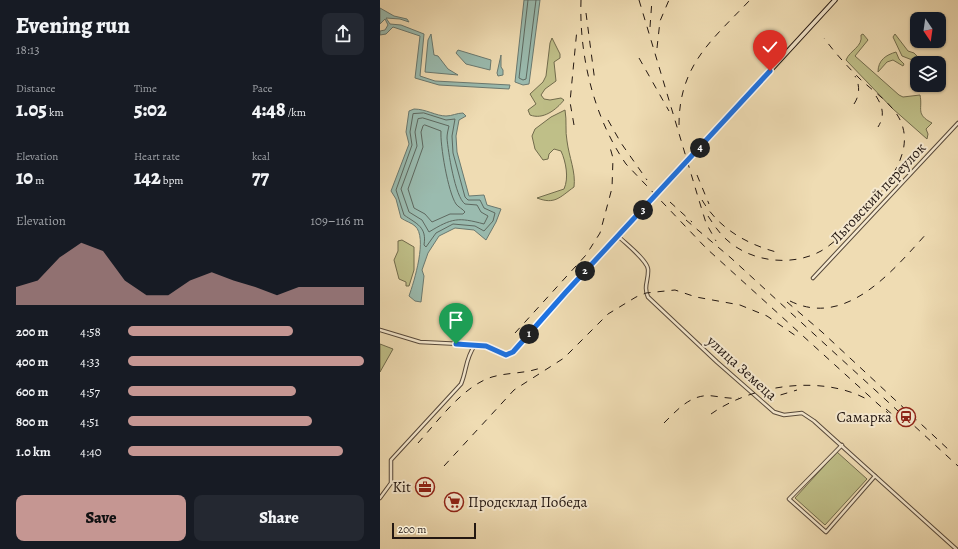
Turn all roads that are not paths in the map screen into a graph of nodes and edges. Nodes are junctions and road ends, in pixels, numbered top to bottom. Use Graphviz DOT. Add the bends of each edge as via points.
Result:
graph roads {
  1 [pos="835,0"];
  2 [pos="958,124"];
  3 [pos="618,236"];
  4 [pos="813,278"];
  5 [pos="380,330"];
  6 [pos="475,345"];
  7 [pos="842,446"];
  8 [pos="875,476"];
  9 [pos="380,498"];
  10 [pos="956,549"];
  1 -- 3 [label="street"];
  2 -- 4 [label="street, Льговский переулок"];
  3 -- 6 [label="street" via="513,352 506,355 486,346"];
  3 -- 7 [label="street, улица Земеца" via="647,264 646,293 665,314 774,412 784,415 806,415"];
  5 -- 6 [label="street" via="420,342"];
  6 -- 9 [label="street" via="465,363 461,384 391,460 391,483"];
  7 -- 8 [label="street, улица Земеца"];
  7 -- 8 [label="street" via="790,499 826,532"];
  8 -- 10 [label="street, улица Земеца"];
}
